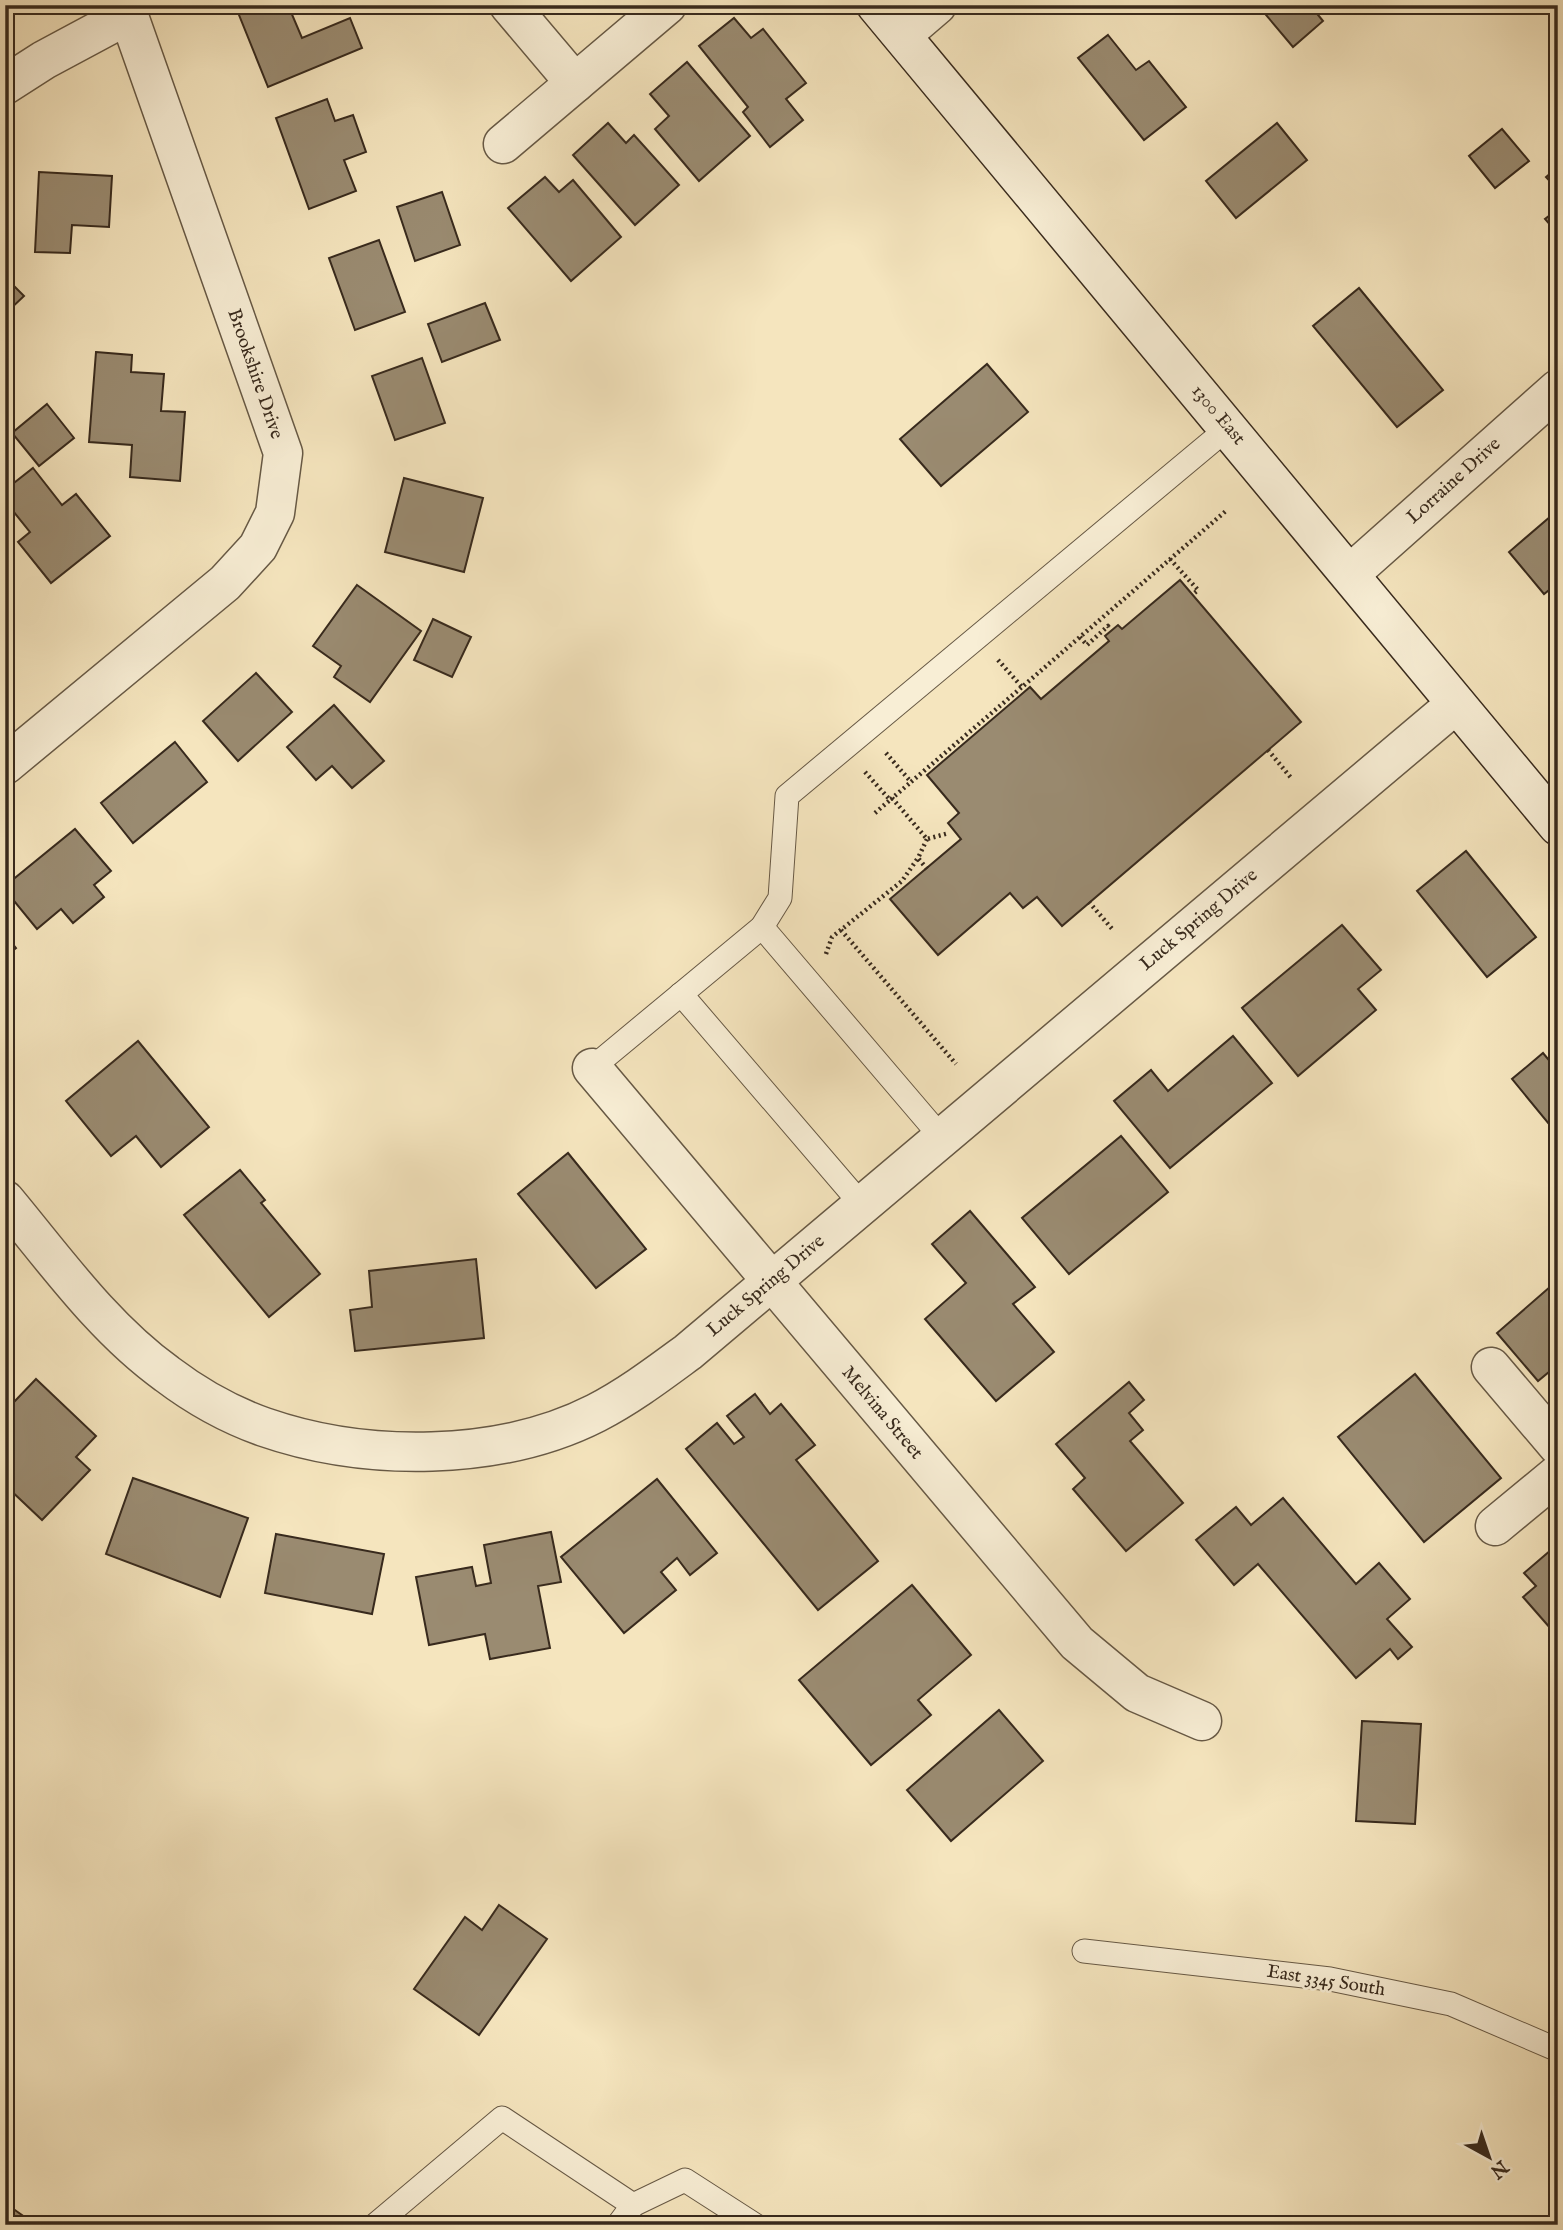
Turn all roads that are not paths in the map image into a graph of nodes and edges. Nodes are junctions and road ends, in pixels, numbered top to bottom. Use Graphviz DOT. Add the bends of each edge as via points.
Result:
graph roads {
  1 [pos="509,5"];
  2 [pos="667,5"];
  3 [pos="876,5"];
  4 [pos="937,5"];
  5 [pos="127,10"];
  6 [pos="902,35"];
  7 [pos="575,83"];
  8 [pos="5,85"];
  9 [pos="503,144"];
  10 [pos="1558,389"];
  11 [pos="1228,428"];
  12 [pos="1350,574"];
  13 [pos="1456,704"];
  14 [pos="5,765"];
  15 [pos="1558,826"];
  16 [pos="762,927"];
  17 [pos="681,995"];
  18 [pos="592,1068"];
  19 [pos="942,1138"];
  20 [pos="5,1200"];
  21 [pos="862,1205"];
  22 [pos="771,1282"];
  23 [pos="1491,1367"];
  24 [pos="1558,1446"];
  25 [pos="1558,1474"];
  26 [pos="1495,1526"];
  27 [pos="1202,1721"];
  28 [pos="1084,1951"];
  29 [pos="1558,2050"];
  30 [pos="633,2204"];
  31 [pos="375,2225"];
  32 [pos="618,2225"];
  33 [pos="755,2225"];
  1 -- 7 [label="street"];
  2 -- 7 [label="street"];
  3 -- 6 [label="street, 1300 East"];
  4 -- 6 [label="street"];
  5 -- 8 [label="street"];
  5 -- 14 [label="street, Brookshire Drive" via="283,453 275,513 258,547 225,583"];
  6 -- 11 [label="street, 1300 East"];
  7 -- 9 [label="street"];
  10 -- 12 [label="street, Lorraine Drive"];
  11 -- 12 [label="street, 1300 East"];
  11 -- 16 [label="lane" via="787,796 780,898"];
  12 -- 13 [label="street, 1300 East"];
  13 -- 15 [label="street, 1300 East"];
  13 -- 19 [label="street, Luck Spring Drive"];
  16 -- 17 [label="lane"];
  16 -- 19 [label="lane"];
  17 -- 18 [label="lane"];
  17 -- 21 [label="lane"];
  18 -- 22 [label="street, Melvina Street"];
  19 -- 21 [label="street, Luck Spring Drive"];
  20 -- 22 [label="street, Luck Spring Drive" via="82,1295 123,1337 212,1404 263,1427 319,1443 378,1451 439,1452 492,1445 543,1434 594,1414 643,1386"];
  21 -- 22 [label="street, Luck Spring Drive"];
  22 -- 27 [label="street, Melvina Street" via="1077,1643 1137,1693"];
  23 -- 24 [label="street"];
  25 -- 26 [label="street"];
  28 -- 29 [label="lane, East 3345 South" via="1330,1979 1451,2004"];
  30 -- 31 [label="lane" via="502,2118"];
  30 -- 32 [label="lane"];
  30 -- 33 [label="lane" via="685,2180"];
}
